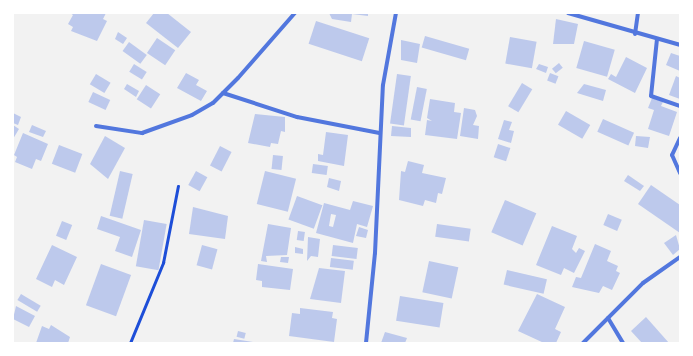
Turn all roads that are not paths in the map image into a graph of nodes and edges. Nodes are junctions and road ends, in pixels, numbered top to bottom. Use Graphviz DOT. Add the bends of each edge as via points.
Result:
graph roads {
  1 [pos="295,13"];
  2 [pos="396,13"];
  3 [pos="568,13"];
  4 [pos="638,13"];
  5 [pos="635,34"];
  6 [pos="657,39"];
  7 [pos="680,45"];
  8 [pos="223,93"];
  9 [pos="680,106"];
  10 [pos="96,126"];
  11 [pos="379,133"];
  12 [pos="680,138"];
  13 [pos="680,173"];
  14 [pos="680,257"];
  15 [pos="608,318"];
  16 [pos="366,343"];
  17 [pos="583,343"];
  18 [pos="623,343"];
  1 -- 8 [label="street"];
  2 -- 11 [label="street"];
  3 -- 5 [label="street"];
  4 -- 5 [label="street"];
  5 -- 6 [label="street"];
  6 -- 7 [label="street"];
  6 -- 9 [label="street" via="651,96"];
  8 -- 10 [label="street" via="192,115 142,133"];
  8 -- 11 [label="street" via="297,117"];
  11 -- 16 [label="street" via="375,253"];
  12 -- 13 [label="street" via="672,155"];
  14 -- 15 [label="street" via="643,283"];
  15 -- 17 [label="street"];
  15 -- 18 [label="street"];
}
